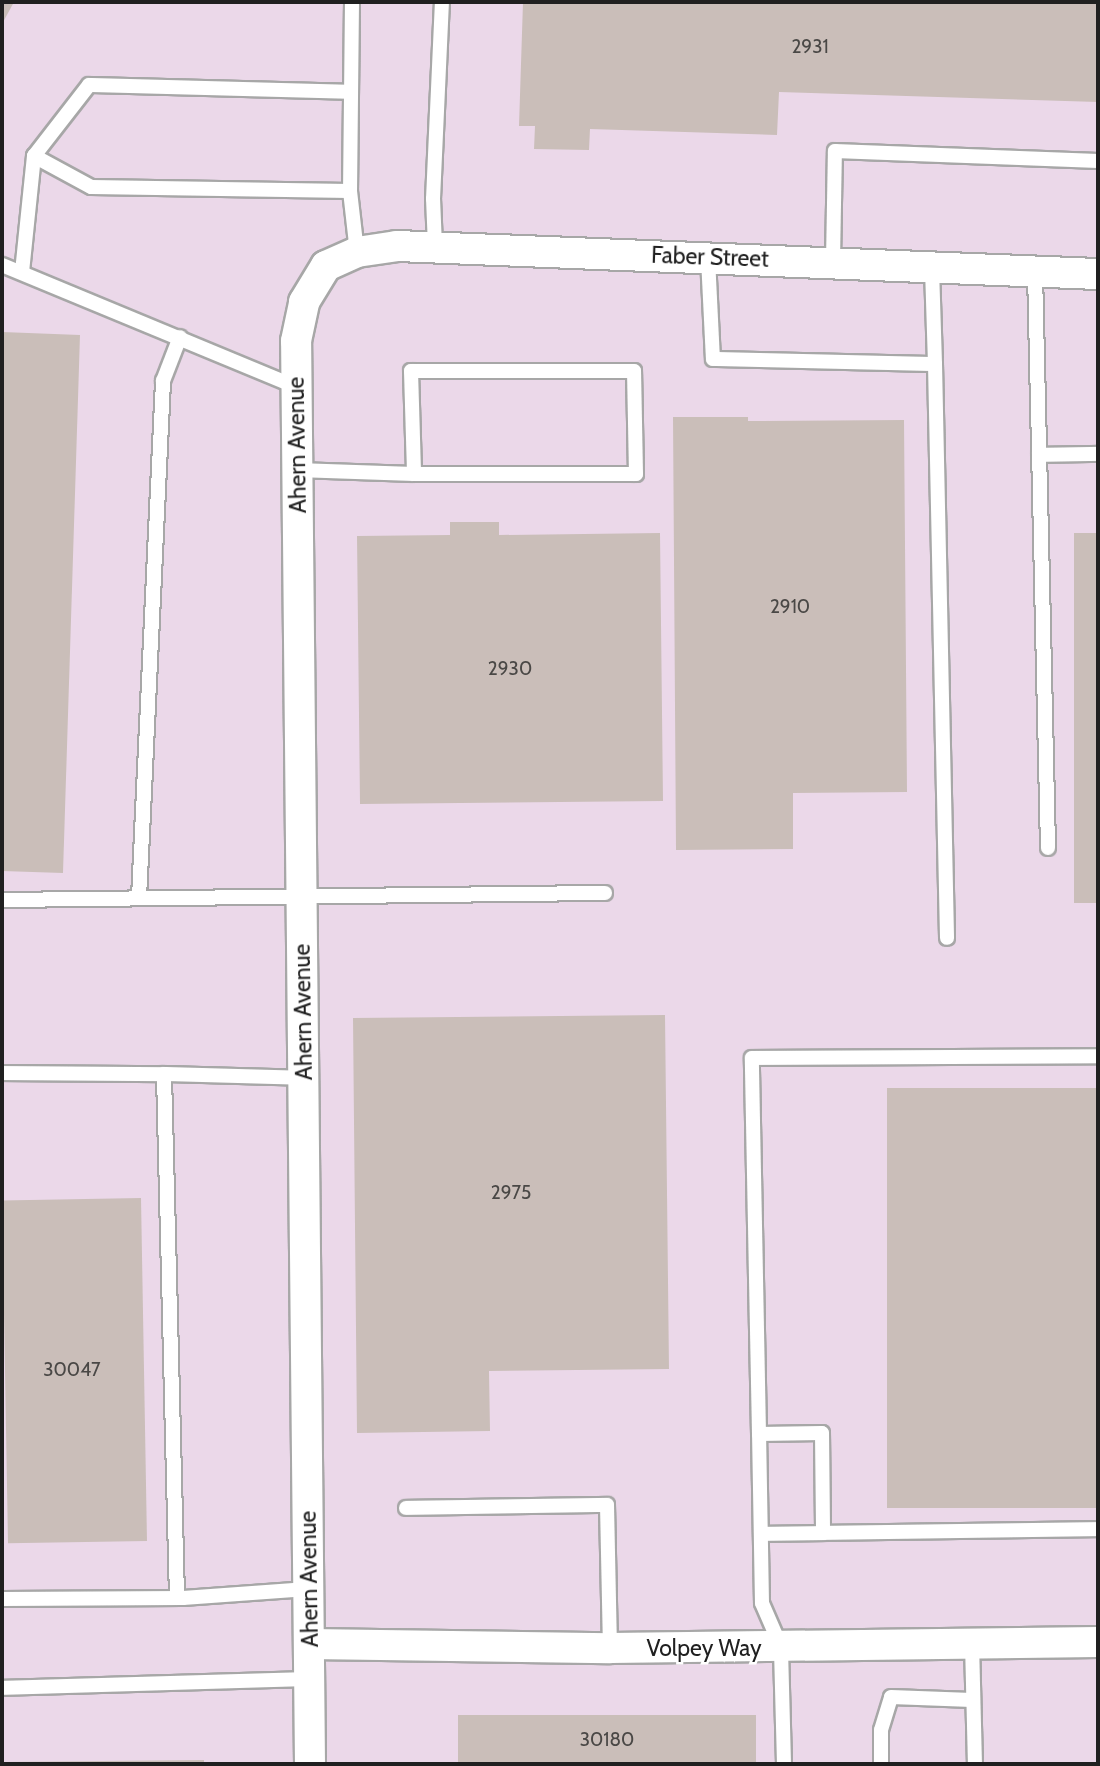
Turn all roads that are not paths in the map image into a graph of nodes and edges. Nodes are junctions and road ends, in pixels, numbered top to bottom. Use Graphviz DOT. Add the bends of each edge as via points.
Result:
graph roads {
  1 [pos="352,2"];
  2 [pos="442,2"];
  3 [pos="350,92"];
  4 [pos="34,156"];
  5 [pos="1098,162"];
  6 [pos="350,191"];
  7 [pos="435,246"];
  8 [pos="357,252"];
  9 [pos="708,258"];
  10 [pos="833,261"];
  11 [pos="2,265"];
  12 [pos="326,266"];
  13 [pos="932,267"];
  14 [pos="1035,271"];
  15 [pos="22,272"];
  16 [pos="1098,274"];
  17 [pos="180,337"];
  18 [pos="935,364"];
  19 [pos="296,387"];
  20 [pos="1098,454"];
  21 [pos="1040,455"];
  22 [pos="297,470"];
  23 [pos="414,474"];
  24 [pos="1048,848"];
  25 [pos="606,893"];
  26 [pos="139,898"];
  27 [pos="302,898"];
  28 [pos="2,900"];
  29 [pos="947,937"];
  30 [pos="1098,1056"];
  31 [pos="2,1073"];
  32 [pos="164,1074"];
  33 [pos="303,1078"];
  34 [pos="759,1434"];
  35 [pos="406,1508"];
  36 [pos="1098,1529"];
  37 [pos="823,1533"];
  38 [pos="761,1534"];
  39 [pos="309,1589"];
  40 [pos="177,1598"];
  41 [pos="2,1599"];
  42 [pos="1098,1642"];
  43 [pos="972,1643"];
  44 [pos="310,1644"];
  45 [pos="781,1647"];
  46 [pos="610,1648"];
  47 [pos="310,1679"];
  48 [pos="2,1688"];
  49 [pos="972,1700"];
  50 [pos="310,1764"];
  51 [pos="784,1764"];
  52 [pos="881,1764"];
  53 [pos="975,1764"];
  1 -- 3 [label="lane"];
  2 -- 7 [label="lane"];
  3 -- 4 [label="lane" via="89,85"];
  3 -- 6 [label="lane"];
  4 -- 6 [label="lane" via="92,187"];
  4 -- 15 [label="lane"];
  5 -- 10 [label="lane" via="835,151"];
  6 -- 8 [label="lane"];
  7 -- 8 [label="street, Faber Street"];
  7 -- 9 [label="street, Faber Street"];
  8 -- 12 [label="street, Faber Street"];
  9 -- 10 [label="street, Faber Street"];
  9 -- 18 [label="lane" via="713,359"];
  10 -- 13 [label="street, Faber Street"];
  11 -- 15 [label="lane"];
  12 -- 19 [label="street, Ahern Avenue" via="304,302 296,341"];
  13 -- 14 [label="street, Faber Street"];
  13 -- 18 [label="lane"];
  14 -- 16 [label="street, Faber Street"];
  14 -- 21 [label="lane"];
  15 -- 17 [label="lane"];
  17 -- 19 [label="lane"];
  17 -- 26 [label="lane" via="163,381"];
  18 -- 29 [label="lane"];
  19 -- 22 [label="street, Ahern Avenue"];
  20 -- 21 [label="lane"];
  21 -- 24 [label="lane"];
  22 -- 23 [label="lane"];
  22 -- 27 [label="street, Ahern Avenue"];
  23 -- 23 [label="lane" via="636,474 634,371 411,371"];
  25 -- 27 [label="lane"];
  26 -- 27 [label="lane"];
  26 -- 28 [label="lane"];
  27 -- 33 [label="street, Ahern Avenue"];
  30 -- 34 [label="lane" via="752,1058"];
  31 -- 32 [label="lane"];
  32 -- 33 [label="lane"];
  32 -- 40 [label="lane"];
  33 -- 39 [label="street, Ahern Avenue"];
  34 -- 37 [label="lane" via="822,1433"];
  34 -- 38 [label="lane"];
  35 -- 46 [label="lane" via="607,1505"];
  36 -- 37 [label="lane"];
  37 -- 38 [label="lane"];
  38 -- 45 [label="lane" via="762,1604"];
  39 -- 40 [label="lane"];
  39 -- 44 [label="street, Ahern Avenue"];
  40 -- 41 [label="lane"];
  42 -- 43 [label="street, Volpey Way"];
  43 -- 45 [label="street, Volpey Way"];
  43 -- 49 [label="lane"];
  44 -- 46 [label="street, Volpey Way"];
  44 -- 47 [label="street, Ahern Avenue"];
  45 -- 46 [label="street, Volpey Way"];
  45 -- 51 [label="lane"];
  47 -- 48 [label="lane"];
  47 -- 50 [label="street, Ahern Avenue"];
  49 -- 52 [label="lane" via="891,1697 881,1730"];
  49 -- 53 [label="lane"];
}
